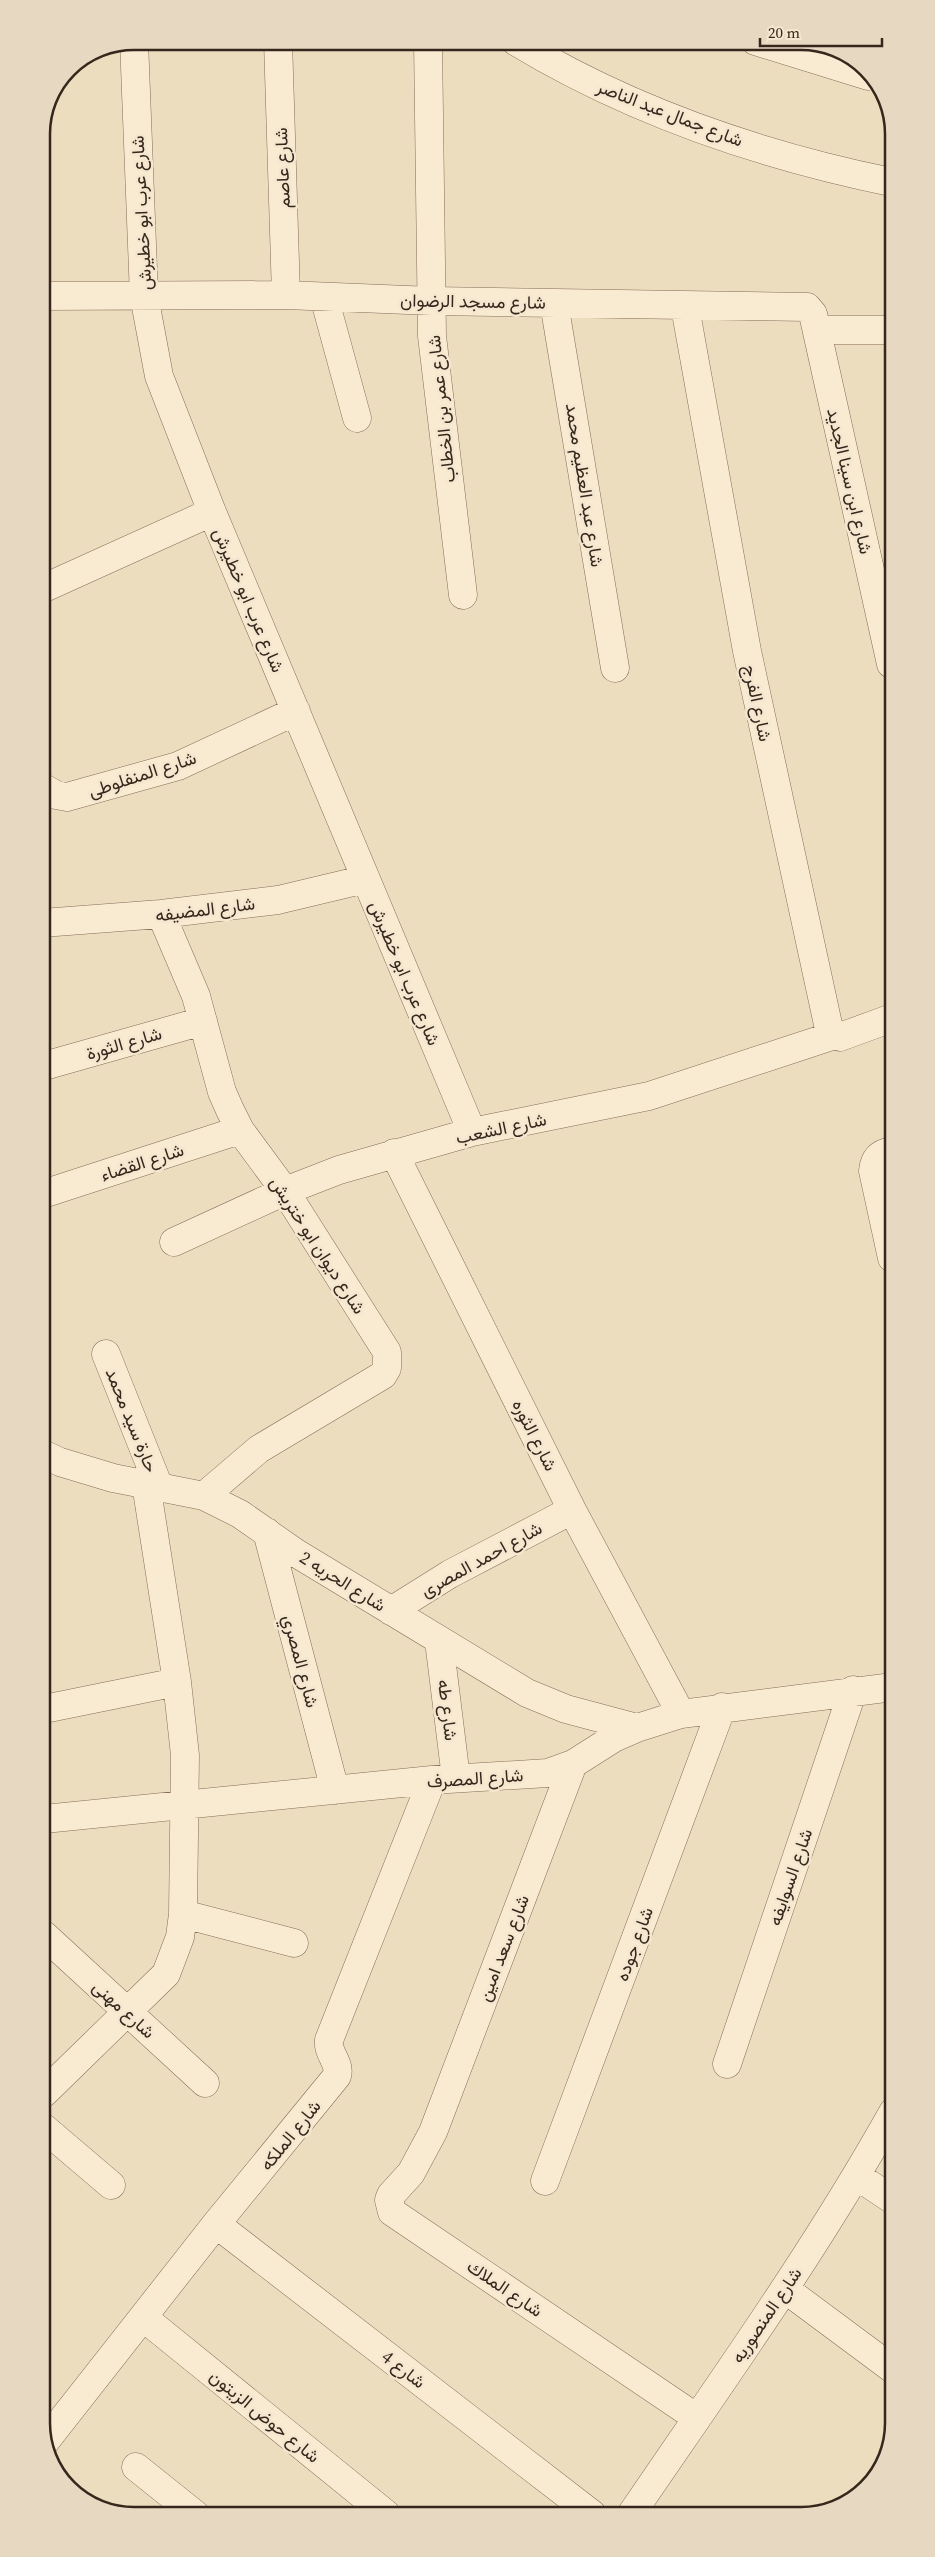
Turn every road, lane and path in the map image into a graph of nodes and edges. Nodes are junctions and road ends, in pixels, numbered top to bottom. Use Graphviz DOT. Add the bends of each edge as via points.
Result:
graph roads {
  1 [pos="134,50"];
  2 [pos="278,50"];
  3 [pos="428,50"];
  4 [pos="530,50"];
  5 [pos="782,50"];
  6 [pos="859,73"];
  7 [pos="885,181"];
  8 [pos="286,295"];
  9 [pos="50,296"];
  10 [pos="144,296"];
  11 [pos="324,297"];
  12 [pos="432,301"];
  13 [pos="554,303"];
  14 [pos="801,305"];
  15 [pos="685,307"];
  16 [pos="817,330"];
  17 [pos="885,330"];
  18 [pos="357,418"];
  19 [pos="212,512"];
  20 [pos="50,586"];
  21 [pos="463,595"];
  22 [pos="885,637"];
  23 [pos="615,668"];
  24 [pos="296,711"];
  25 [pos="50,792"];
  26 [pos="366,879"];
  27 [pos="161,914"];
  28 [pos="50,922"];
  29 [pos="203,1021"];
  30 [pos="885,1021"];
  31 [pos="835,1036"];
  32 [pos="50,1064"];
  33 [pos="240,1130"];
  34 [pos="472,1132"];
  35 [pos="394,1153"];
  36 [pos="885,1153"];
  37 [pos="285,1191"];
  38 [pos="50,1192"];
  39 [pos="885,1196"];
  40 [pos="174,1242"];
  41 [pos="106,1354"];
  42 [pos="50,1457"];
  43 [pos="152,1486"];
  44 [pos="204,1496"];
  45 [pos="572,1510"];
  46 [pos="267,1532"];
  47 [pos="390,1611"];
  48 [pos="439,1641"];
  49 [pos="177,1682"];
  50 [pos="885,1688"];
  51 [pos="853,1690"];
  52 [pos="722,1707"];
  53 [pos="50,1708"];
  54 [pos="681,1714"];
  55 [pos="636,1728"];
  56 [pos="573,1764"];
  57 [pos="444,1779"];
  58 [pos="335,1790"];
  59 [pos="185,1806"];
  60 [pos="50,1818"];
  61 [pos="183,1914"];
  62 [pos="50,1941"];
  63 [pos="294,1943"];
  64 [pos="129,2013"];
  65 [pos="727,2064"];
  66 [pos="205,2082"];
  67 [pos="50,2088"];
  68 [pos="885,2126"];
  69 [pos="433,2132"];
  70 [pos="50,2133"];
  71 [pos="857,2176"];
  72 [pos="545,2180"];
  73 [pos="111,2185"];
  74 [pos="885,2195"];
  75 [pos="216,2224"];
  76 [pos="785,2289"];
  77 [pos="144,2318"];
  78 [pos="885,2363"];
  79 [pos="697,2418"];
  80 [pos="51,2434"];
  81 [pos="136,2467"];
  82 [pos="186,2507"];
  83 [pos="377,2507"];
  84 [pos="583,2507"];
  85 [pos="636,2507"];
  1 -- 10 [label="street, شارع عرب ابو خطيرش"];
  2 -- 8 [label="street, شارع عاصم"];
  3 -- 12 [label="street, شارع عمر بن الخطاب"];
  4 -- 7 [label="street, شارع جمال عبد الناصر" via="564,71 692,126 827,169"];
  5 -- 6 [label="street"];
  8 -- 10 [label="street, شارع مسجد الرضوان"];
  8 -- 11 [label="street, شارع مسجد الرضوان"];
  9 -- 10 [label="street, شارع مسجد الرضوان"];
  10 -- 19 [label="street, شارع عرب ابو خطيرش" via="159,376"];
  11 -- 12 [label="street, شارع مسجد الرضوان"];
  11 -- 18 [label="street"];
  12 -- 13 [label="street, شارع مسجد الرضوان"];
  12 -- 21 [label="street, شارع عمر بن الخطاب" via="432,336"];
  13 -- 15 [label="street, شارع مسجد الرضوان"];
  13 -- 23 [label="street, شارع عبد العظيم محمد"];
  14 -- 15 [label="street, شارع مسجد الرضوان"];
  14 -- 16 [label="street, شارع ابن سينا الجديد" via="811,310"];
  15 -- 31 [label="street, شارع الفرج" via="747,651 829,1029"];
  16 -- 17 [label="street"];
  16 -- 22 [label="street, شارع ابن سينا الجديد"];
  19 -- 20 [label="street"];
  19 -- 24 [label="street, شارع عرب ابو خطيرش"];
  24 -- 25 [label="street, شارع المنفلوطى" via="178,766 67,797"];
  24 -- 26 [label="street, شارع عرب ابو خطيرش"];
  26 -- 27 [label="street, شارع المضيفه" via="278,900"];
  26 -- 34 [label="street, شارع عرب ابو خطيرش"];
  27 -- 28 [label="street, شارع المضيفه"];
  27 -- 29 [label="street, شارع ديوان ابو ختريش" via="188,974"];
  29 -- 32 [label="street, شارع الثورة"];
  29 -- 33 [label="street, شارع ديوان ابو ختريش" via="222,1092"];
  30 -- 31 [label="street" via="840,1038"];
  31 -- 34 [label="street, شارع الشعب" via="650,1096"];
  33 -- 37 [label="street, شارع ديوان ابو ختريش"];
  33 -- 38 [label="street, شارع القضاء"];
  34 -- 35 [label="street, شارع الشعب"];
  35 -- 37 [label="street, شارع الشعب"];
  35 -- 45 [label="street, شارع الثوره"];
  36 -- 39 [label="street" via="879,1155 873,1164"];
  37 -- 40 [label="street, شارع الشعب"];
  37 -- 44 [label="street, شارع ديوان ابو ختريش" via="387,1352 387,1368 384,1375 246,1458"];
  41 -- 43 [label="street, حارة سيد محمد"];
  42 -- 43 [label="street, شارع الحريه 2"];
  43 -- 44 [label="street, شارع الحريه 2"];
  43 -- 49 [label="street, حارة سيد محمد"];
  44 -- 46 [label="street, شارع الحريه 2"];
  45 -- 47 [label="street, شارع احمد المصرى" via="450,1574"];
  45 -- 54 [label="street, شارع الثوره"];
  46 -- 47 [label="street, شارع الحريه 2"];
  46 -- 58 [label="street, شارع المصري"];
  47 -- 48 [label="street, شارع الحريه 2"];
  48 -- 55 [label="street, شارع الحريه 2" via="527,1693 566,1709"];
  48 -- 57 [label="street, شارع طه"];
  49 -- 53 [label="street"];
  49 -- 59 [label="street, حارة سيد محمد" via="185,1755"];
  50 -- 51 [label="street, شارع المصرف"];
  51 -- 52 [label="street, شارع المصرف"];
  51 -- 65 [label="street, شارع السوايفه"];
  52 -- 54 [label="street, شارع المصرف"];
  52 -- 72 [label="street, شارع جوده"];
  54 -- 55 [label="street, شارع المصرف"];
  55 -- 56 [label="street, شارع المصرف"];
  56 -- 57 [label="street, شارع المصرف" via="548,1773"];
  56 -- 69 [label="street, شارع سعد امين"];
  57 -- 58 [label="street, شارع المصرف"];
  57 -- 75 [label="street, شارع الملكه" via="329,2040 329,2051 339,2070 337,2076"];
  58 -- 59 [label="street, شارع المصرف"];
  59 -- 60 [label="street, شارع المصرف"];
  59 -- 61 [label="street, حارة سيد محمد"];
  61 -- 63 [label="street"];
  61 -- 64 [label="street, حارة سيد محمد" via="180,1936 166,1974"];
  62 -- 64 [label="street, شارع مهنى"];
  64 -- 66 [label="street, شارع مهنى"];
  64 -- 67 [label="street, حارة سيد محمد"];
  68 -- 71 [label="street, شارع المنصوريه"];
  69 -- 79 [label="street, شارع الملاك" via="410,2173 390,2195 392,2212"];
  70 -- 73 [label="street"];
  71 -- 74 [label="street"];
  71 -- 76 [label="street, شارع المنصوريه"];
  75 -- 77 [label="street, شارع الملكه"];
  75 -- 84 [label="street, شارع 4"];
  76 -- 78 [label="street"];
  76 -- 79 [label="street, شارع المنصوريه"];
  77 -- 80 [label="street, شارع الملكه"];
  77 -- 83 [label="street, شارع حوض الزيتون"];
  79 -- 85 [label="street, شارع المنصوريه"];
  81 -- 82 [label="street"];
}
